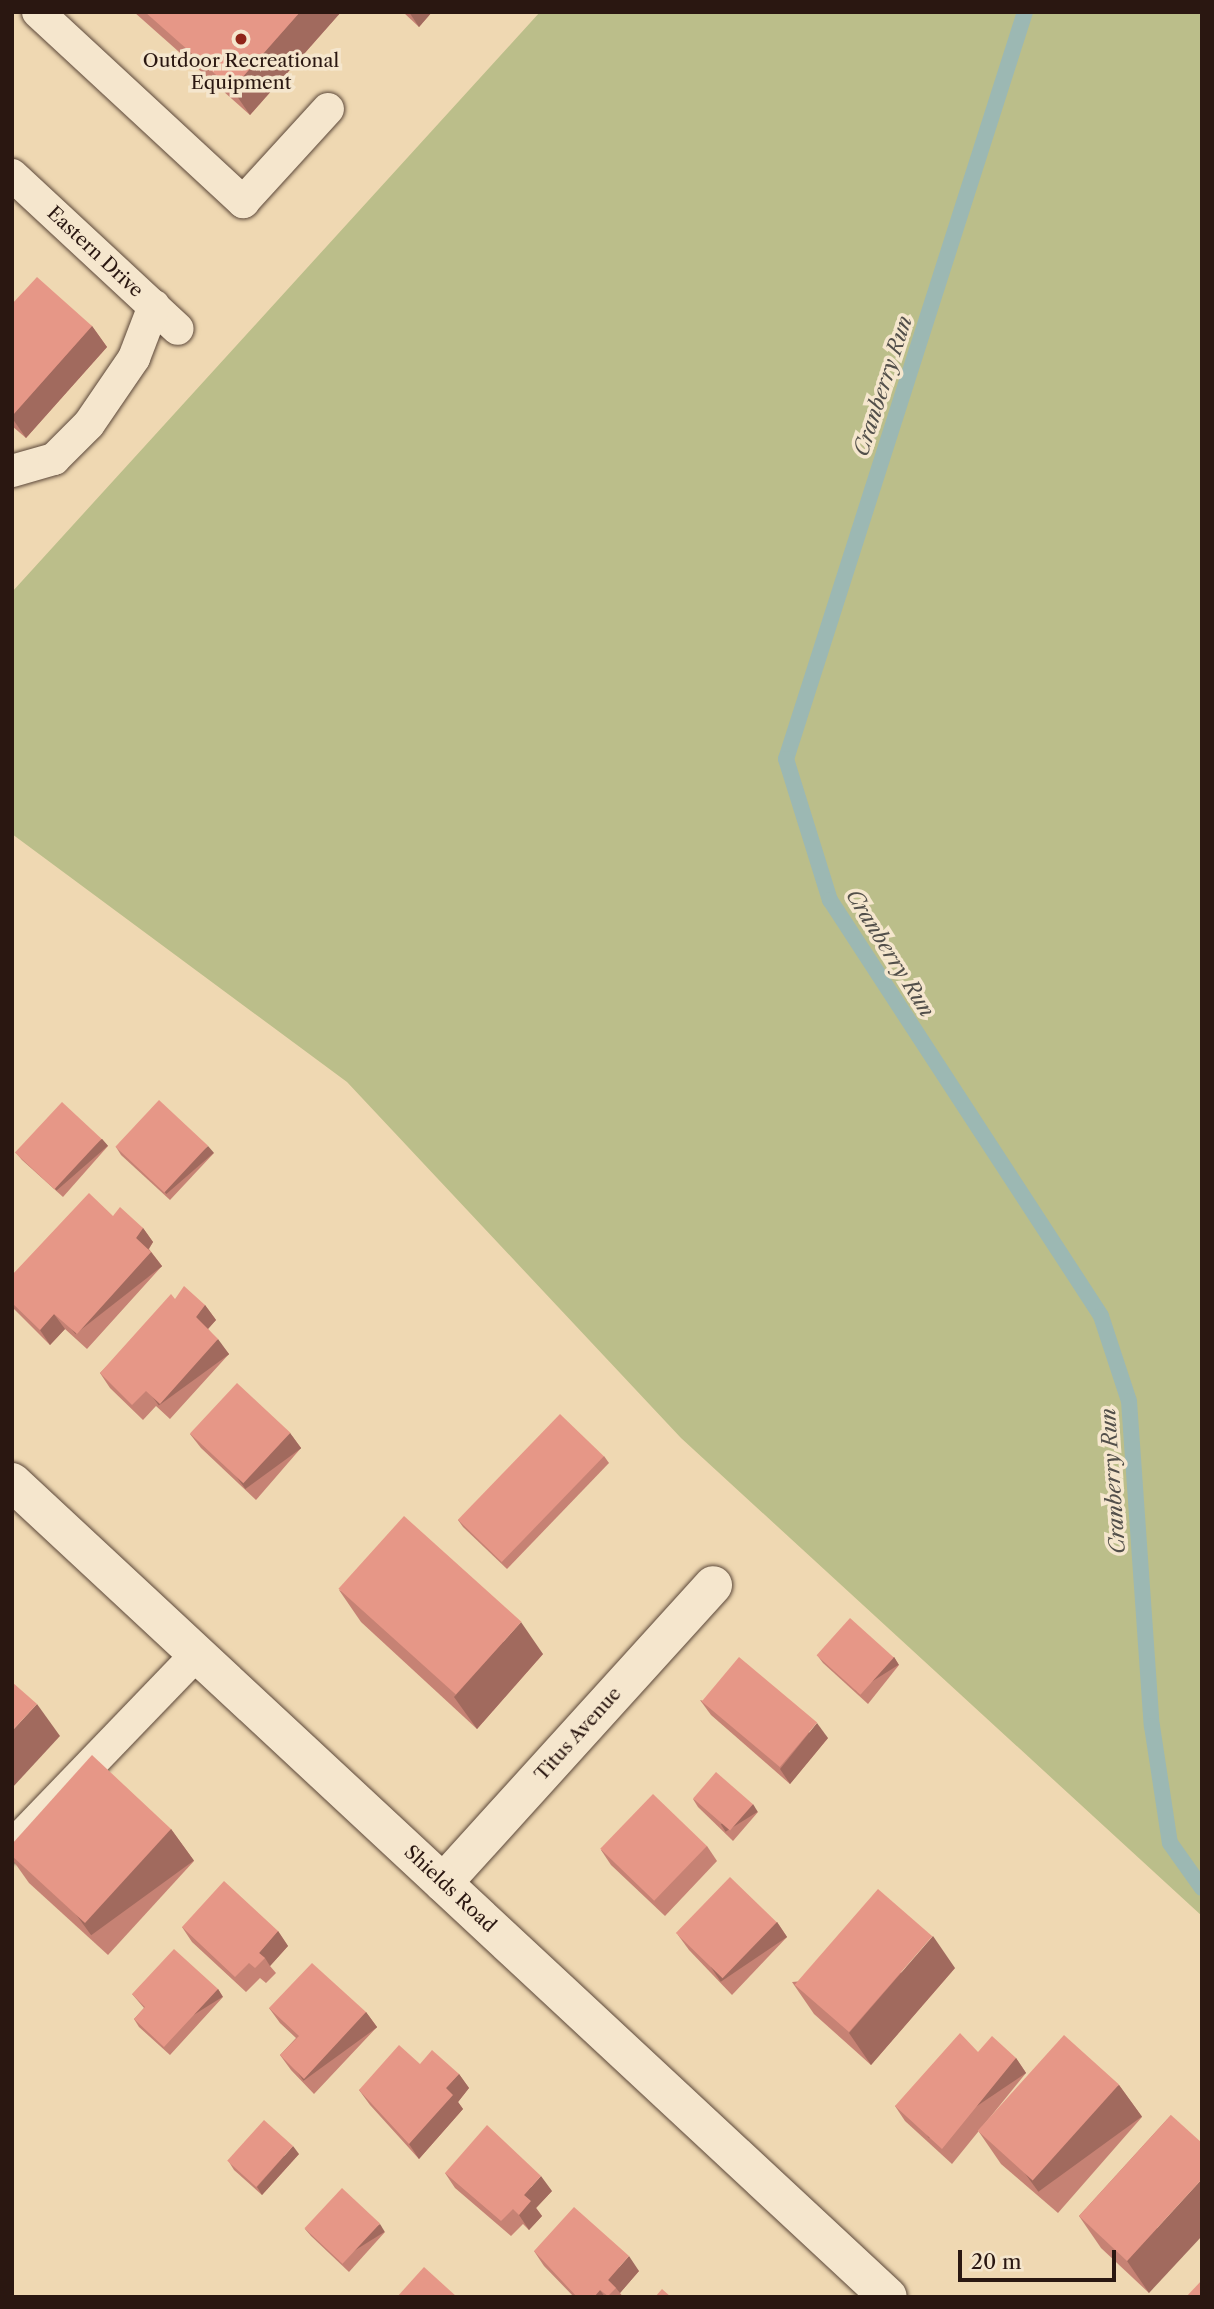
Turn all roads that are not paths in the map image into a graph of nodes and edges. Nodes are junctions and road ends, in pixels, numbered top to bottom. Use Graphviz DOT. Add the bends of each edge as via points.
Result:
graph roads {
  1 [pos="38,12"];
  2 [pos="328,109"];
  3 [pos="12,175"];
  4 [pos="154,306"];
  5 [pos="178,329"];
  6 [pos="12,471"];
  7 [pos="12,1482"];
  8 [pos="713,1585"];
  9 [pos="197,1654"];
  10 [pos="12,1846"];
  11 [pos="443,1883"];
  12 [pos="888,2297"];
  1 -- 2 [label="lane" via="243,202"];
  3 -- 4 [label="lane, Eastern Drive"];
  4 -- 5 [label="lane, Eastern Drive"];
  4 -- 6 [label="lane" via="134,358 89,424 54,459"];
  7 -- 9 [label="main road, Shields Road"];
  8 -- 11 [label="main road, Titus Avenue"];
  9 -- 10 [label="lane"];
  9 -- 11 [label="main road, Shields Road"];
  11 -- 12 [label="main road, Shields Road"];
}
